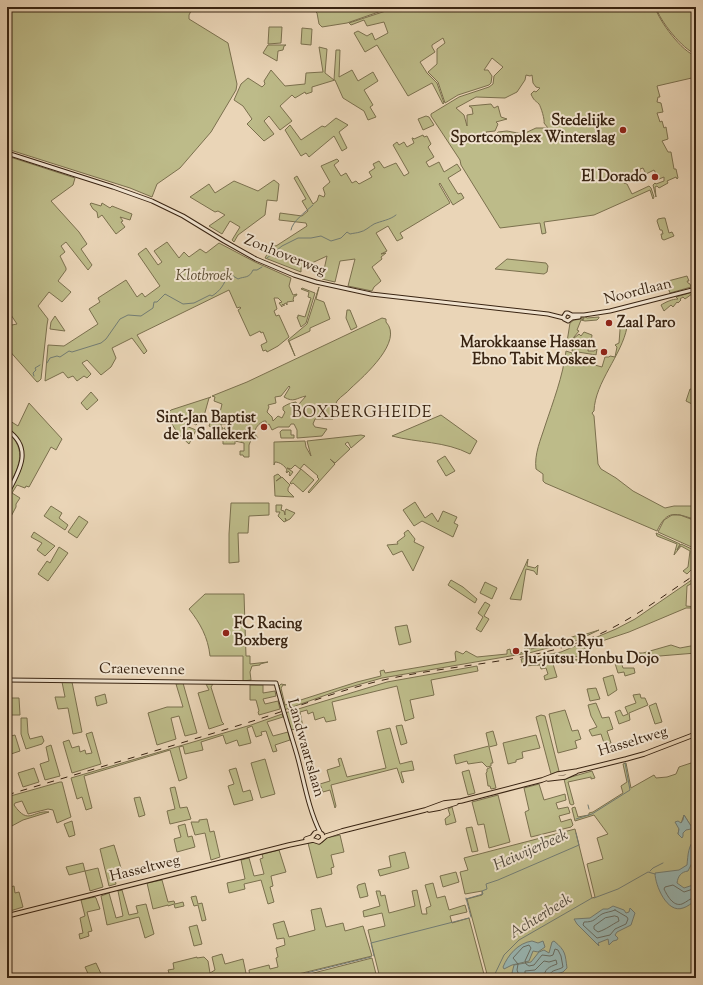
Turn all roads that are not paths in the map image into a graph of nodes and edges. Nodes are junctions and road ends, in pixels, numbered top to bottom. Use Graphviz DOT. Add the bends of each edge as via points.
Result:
graph roads {
  1 [pos="7,153"];
  2 [pos="696,288"];
  3 [pos="564,316"];
  4 [pos="572,316"];
  5 [pos="7,430"];
  6 [pos="7,494"];
  7 [pos="7,680"];
  8 [pos="276,683"];
  9 [pos="696,734"];
  10 [pos="318,835"];
  11 [pos="7,916"];
  1 -- 3 [label="street, Zonhoverweg" via="152,201 256,259 316,282 374,295"];
  2 -- 4 [label="street, Noordlaan" via="614,310"];
  3 -- 4 [label="street, Noordlaan" via="568,313"];
  3 -- 4 [label="street, Noordlaan" via="568,321"];
  5 -- 6 [label="street" via="20,444 22,455 21,467"];
  7 -- 8 [label="street, Craenevenne"];
  8 -- 10 [label="street, Landwaartslaan"];
  9 -- 10 [label="main road, Hasseltweg" via="644,754"];
  10 -- 11 [label="main road, Hasseltweg" via="289,845"];
}
